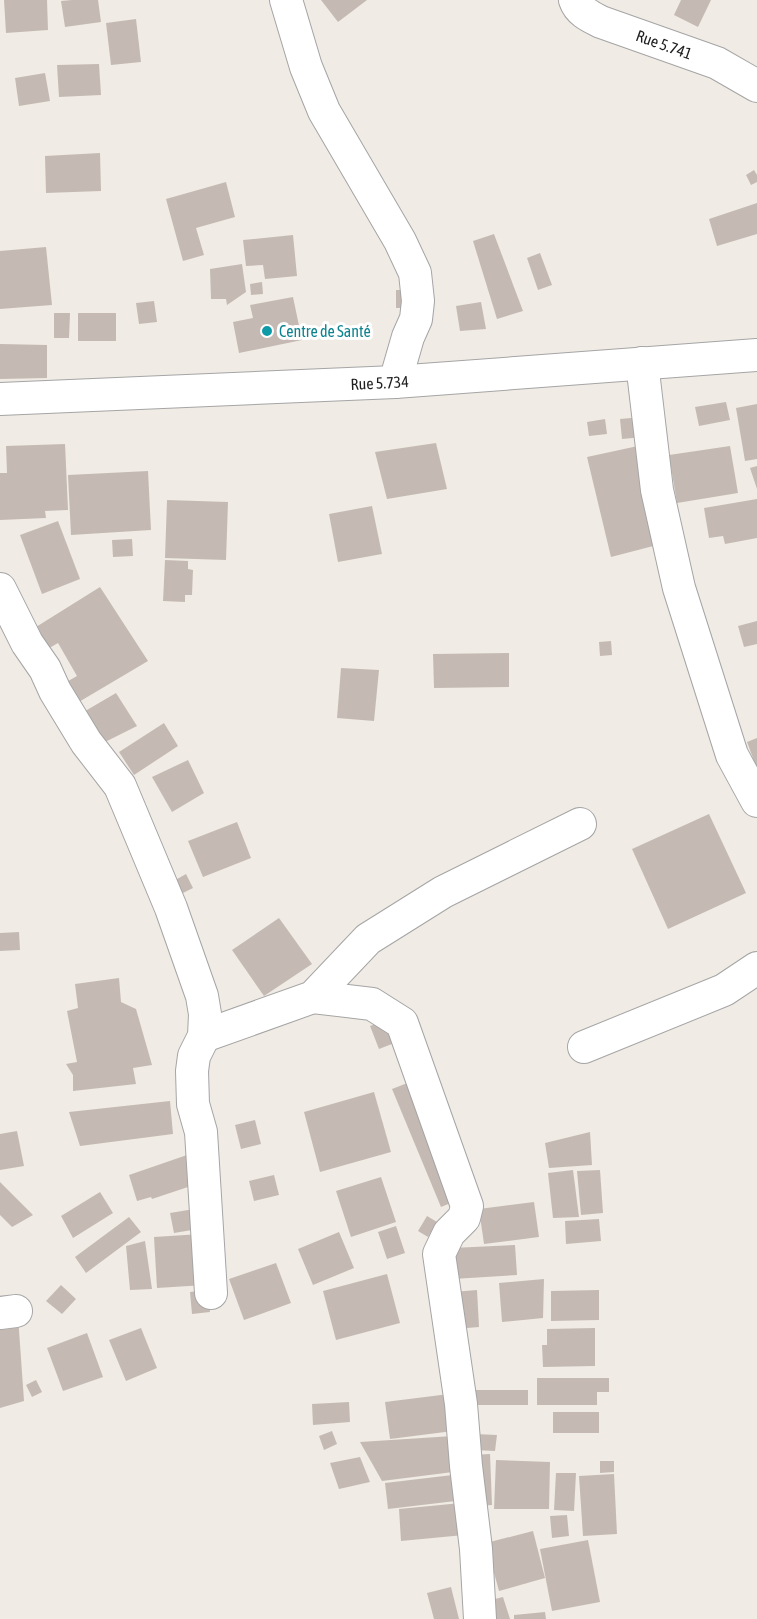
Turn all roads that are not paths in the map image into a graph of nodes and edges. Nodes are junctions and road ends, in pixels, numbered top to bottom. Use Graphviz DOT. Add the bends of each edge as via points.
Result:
graph roads {
  1 [pos="286,0"];
  2 [pos="575,0"];
  3 [pos="757,86"];
  4 [pos="757,355"];
  5 [pos="642,363"];
  6 [pos="395,382"];
  7 [pos="0,399"];
  8 [pos="0,589"];
  9 [pos="757,801"];
  10 [pos="580,824"];
  11 [pos="757,969"];
  12 [pos="313,997"];
  13 [pos="204,1036"];
  14 [pos="584,1047"];
  15 [pos="211,1293"];
  16 [pos="480,1619"];
  1 -- 6 [label="street" via="324,111 415,273 416,319"];
  2 -- 3 [label="street, Rue 5.741" via="586,14 601,22 717,63"];
  4 -- 5 [label="street, Rue 5.734"];
  5 -- 6 [label="street, Rue 5.734"];
  5 -- 9 [label="street" via="657,490 679,588 732,755"];
  6 -- 7 [label="street, Rue 5.734"];
  8 -- 13 [label="street" via="86,742 120,786 192,966 203,1005"];
  10 -- 12 [label="street" via="443,892 368,939"];
  11 -- 14 [label="street" via="724,990"];
  12 -- 13 [label="street"];
  12 -- 16 [label="street" via="372,1004 402,1023 467,1206 464,1218 449,1233 439,1254 461,1404"];
  13 -- 15 [label="street" via="192,1071 193,1104 201,1132"];
}
